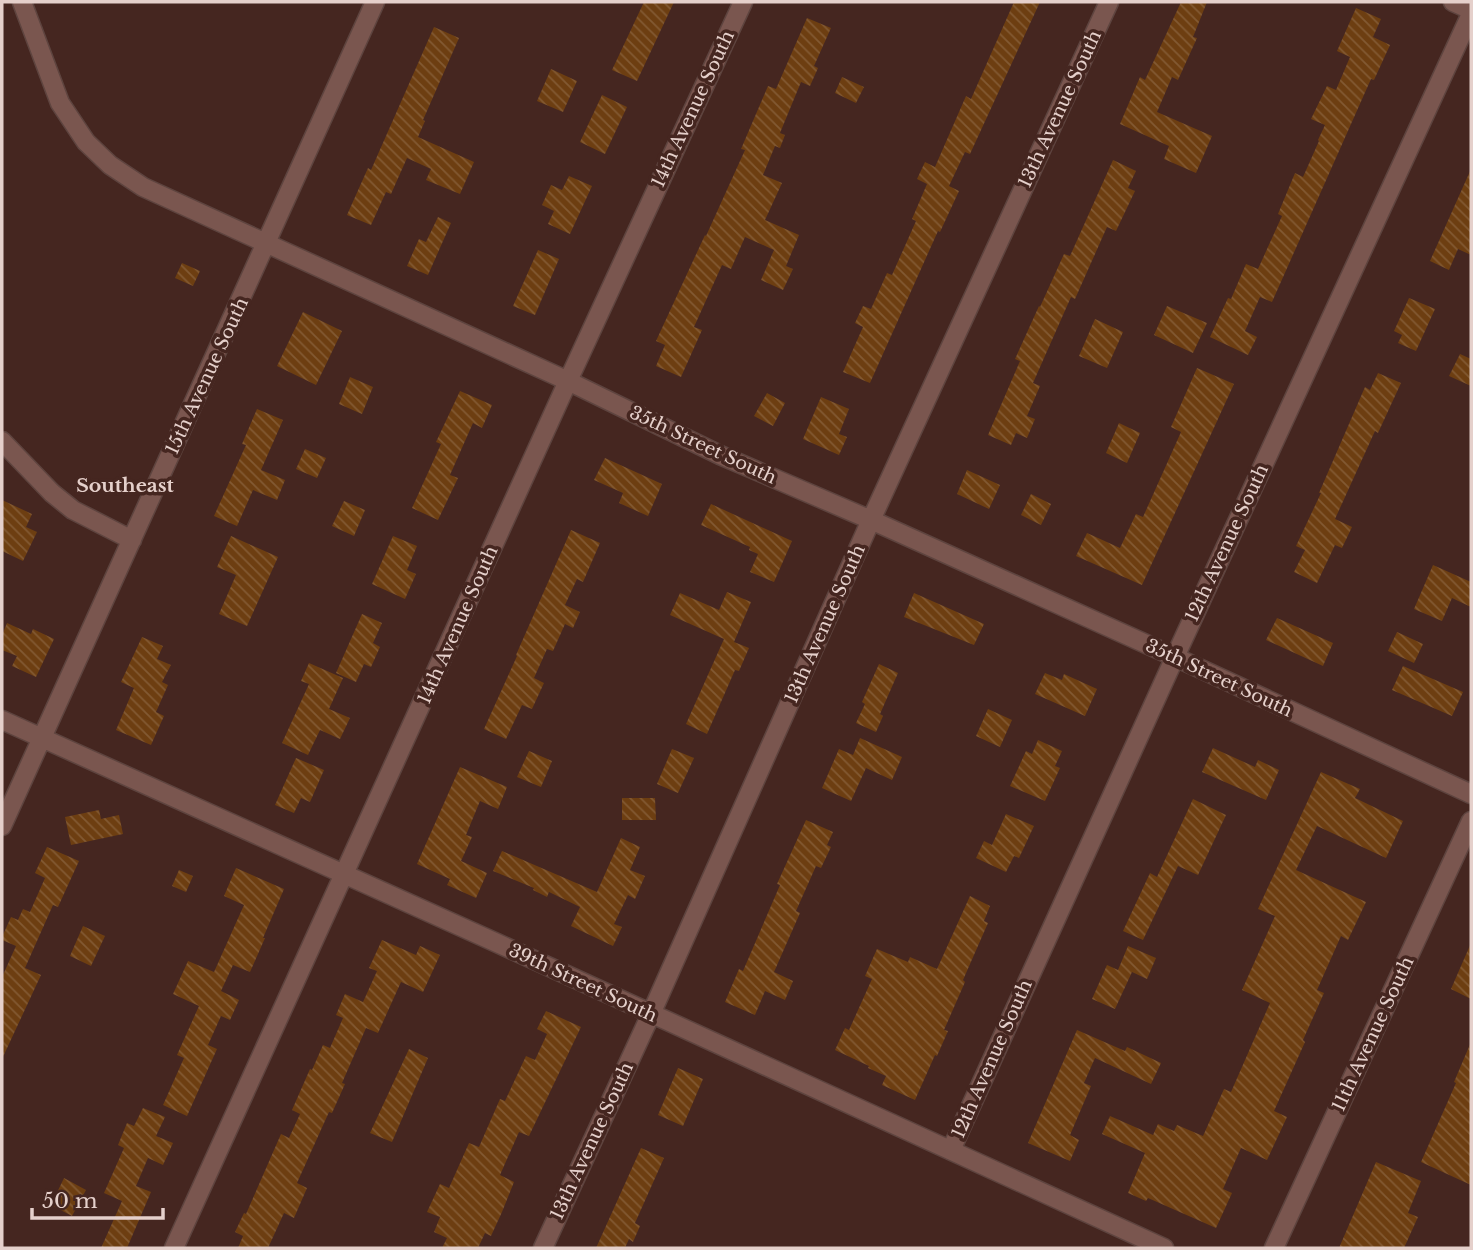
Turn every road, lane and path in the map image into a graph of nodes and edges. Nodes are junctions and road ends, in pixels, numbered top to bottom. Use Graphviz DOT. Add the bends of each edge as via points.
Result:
graph roads {
  1 [pos="22,2"];
  2 [pos="375,2"];
  3 [pos="743,2"];
  4 [pos="1109,2"];
  5 [pos="1453,2"];
  6 [pos="1471,12"];
  7 [pos="267,243"];
  8 [pos="568,381"];
  9 [pos="2,440"];
  10 [pos="871,520"];
  11 [pos="132,540"];
  12 [pos="1175,657"];
  13 [pos="2,720"];
  14 [pos="42,738"];
  15 [pos="1471,794"];
  16 [pos="1471,821"];
  17 [pos="2,826"];
  18 [pos="344,874"];
  19 [pos="650,1014"];
  20 [pos="951,1150"];
  21 [pos="174,1248"];
  22 [pos="543,1248"];
  23 [pos="1164,1248"];
  24 [pos="1274,1248"];
  1 -- 7 [label="street, 35th Street South" via="60,103 86,142 143,187"];
  2 -- 7 [label="street, 15th Avenue South"];
  3 -- 8 [label="street, 14th Avenue South"];
  4 -- 10 [label="street, 13th Avenue South"];
  5 -- 6 [label="street"];
  6 -- 12 [label="street, 12th Avenue South"];
  7 -- 8 [label="street, 35th Street South"];
  7 -- 11 [label="street, 15th Avenue South"];
  8 -- 10 [label="street, 35th Street South" via="719,455"];
  8 -- 18 [label="street, 14th Avenue South"];
  9 -- 11 [label="street" via="73,510"];
  10 -- 12 [label="street, 35th Street South"];
  10 -- 19 [label="street, 13th Avenue South"];
  11 -- 14 [label="street, 15th Avenue South"];
  12 -- 15 [label="street, 35th Street South"];
  12 -- 20 [label="street, 12th Avenue South"];
  13 -- 14 [label="street, 39th Street South"];
  14 -- 17 [label="street, 15th Avenue South"];
  14 -- 18 [label="street, 39th Street South"];
  16 -- 24 [label="street, 11th Avenue South"];
  18 -- 19 [label="street, 39th Street South"];
  18 -- 21 [label="street, 14th Avenue South"];
  19 -- 20 [label="street, 39th Street South"];
  19 -- 22 [label="street, 13th Avenue South"];
  20 -- 23 [label="street, 39th Street South"];
}
